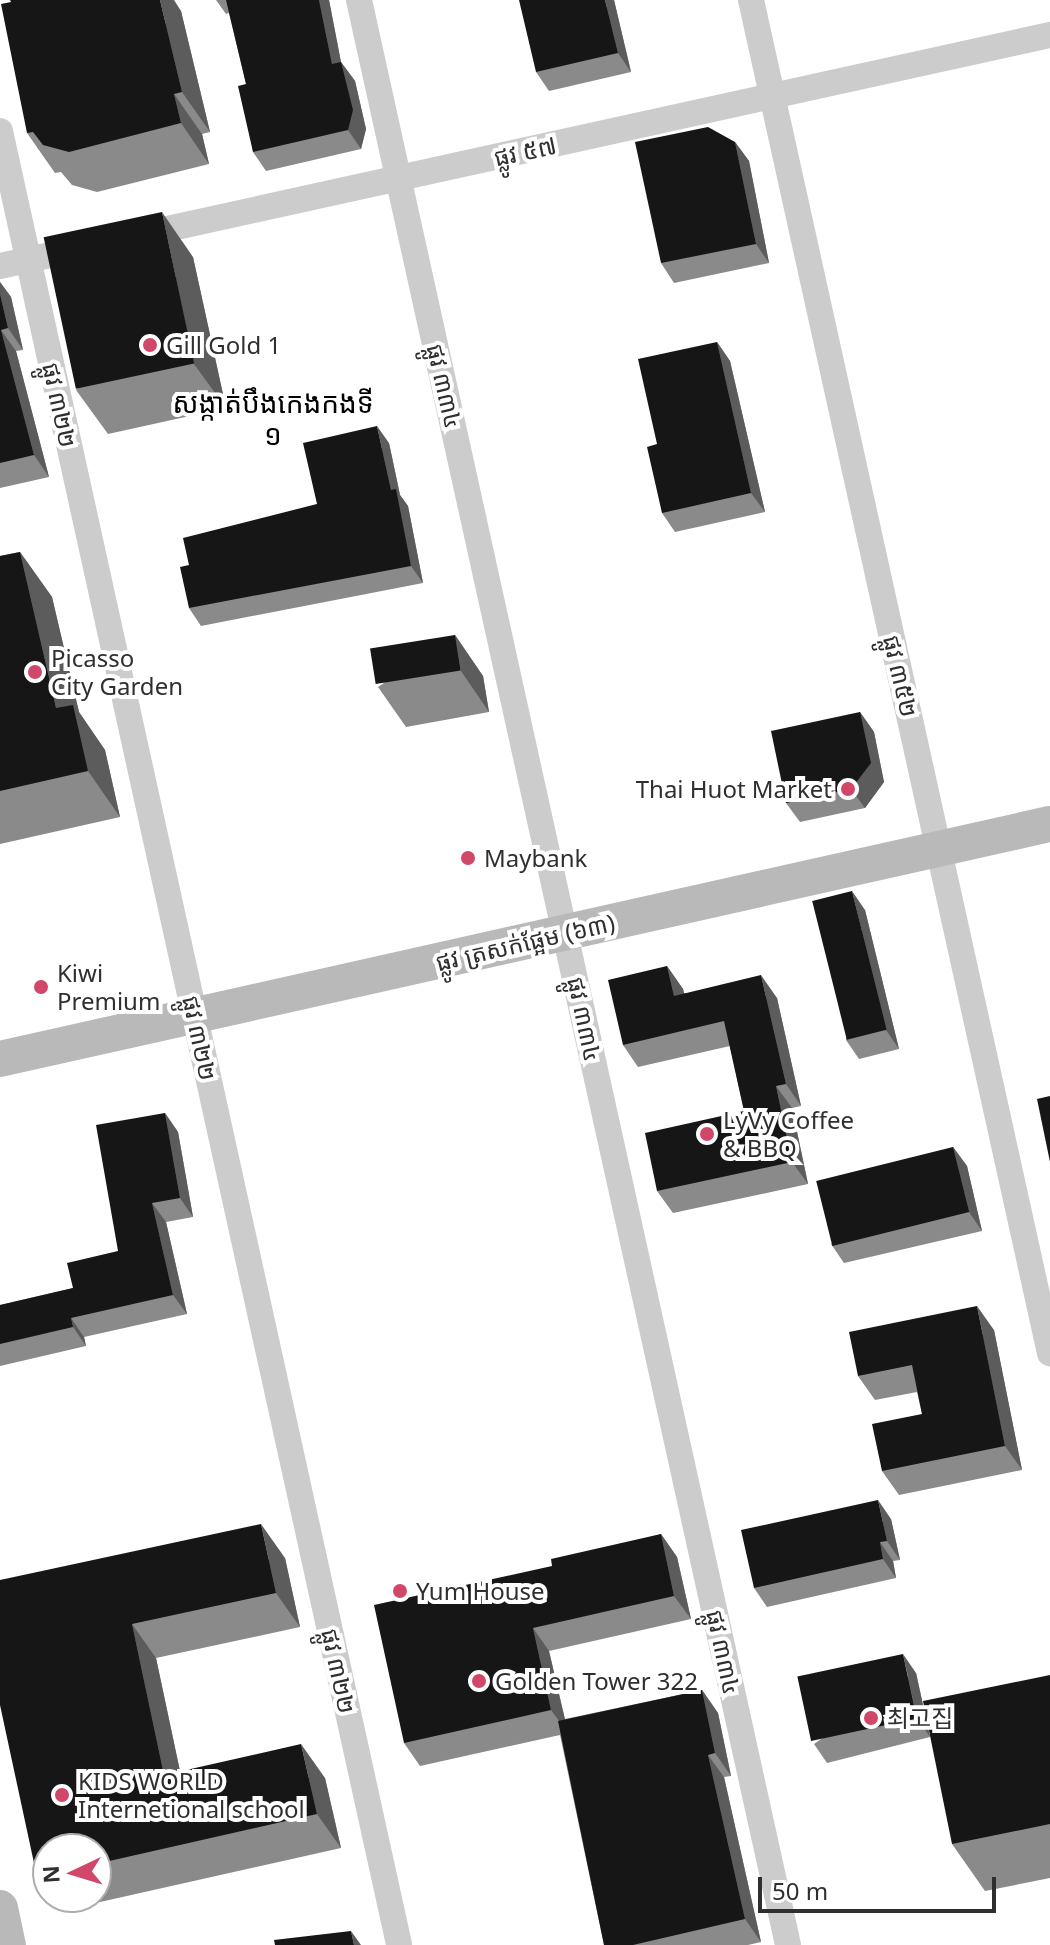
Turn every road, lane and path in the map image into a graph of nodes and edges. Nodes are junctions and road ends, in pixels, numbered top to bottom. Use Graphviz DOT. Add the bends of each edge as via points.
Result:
graph roads {
  1 [pos="359,0"];
  2 [pos="751,0"];
  3 [pos="1050,35"];
  4 [pos="773,96"];
  5 [pos="0,131"];
  6 [pos="399,178"];
  7 [pos="28,260"];
  8 [pos="0,266"];
  9 [pos="1050,824"];
  10 [pos="940,849"];
  11 [pos="566,933"];
  12 [pos="195,1016"];
  13 [pos="0,1059"];
  14 [pos="1050,1353"];
  15 [pos="0,1908"];
  16 [pos="8,1945"];
  17 [pos="399,1945"];
  18 [pos="788,1945"];
  1 -- 6 [label="street, ផ្លូវ ៣៣៤"];
  2 -- 4 [label="street, ផ្លូវ ៣៥២"];
  3 -- 4 [label="street, ផ្លូវ ៥៧"];
  4 -- 6 [label="street, ផ្លូវ ៥៧"];
  4 -- 10 [label="street, ផ្លូវ ៣៥២"];
  5 -- 7 [label="street, ផ្លូវ ៣២២"];
  6 -- 7 [label="street, ផ្លូវ ៥៧"];
  6 -- 11 [label="street, ផ្លូវ ៣៣៤"];
  7 -- 8 [label="street, ផ្លូវ ៥៧"];
  7 -- 12 [label="street, ផ្លូវ ៣២២"];
  9 -- 10 [label="street, ផ្លូវ ត្រសក់ផ្អែម (៦៣)"];
  10 -- 11 [label="street, ផ្លូវ ត្រសក់ផ្អែម (៦៣)"];
  10 -- 14 [label="street, ផ្លូវ ៣៥២"];
  11 -- 12 [label="street, ផ្លូវ ត្រសក់ផ្អែម (៦៣)"];
  11 -- 18 [label="street, ផ្លូវ ៣៣៤"];
  12 -- 13 [label="street, ផ្លូវ ត្រសក់ផ្អែម (៦៣)"];
  12 -- 17 [label="street, ផ្លូវ ៣២២"];
  15 -- 16 [label="street"];
}
